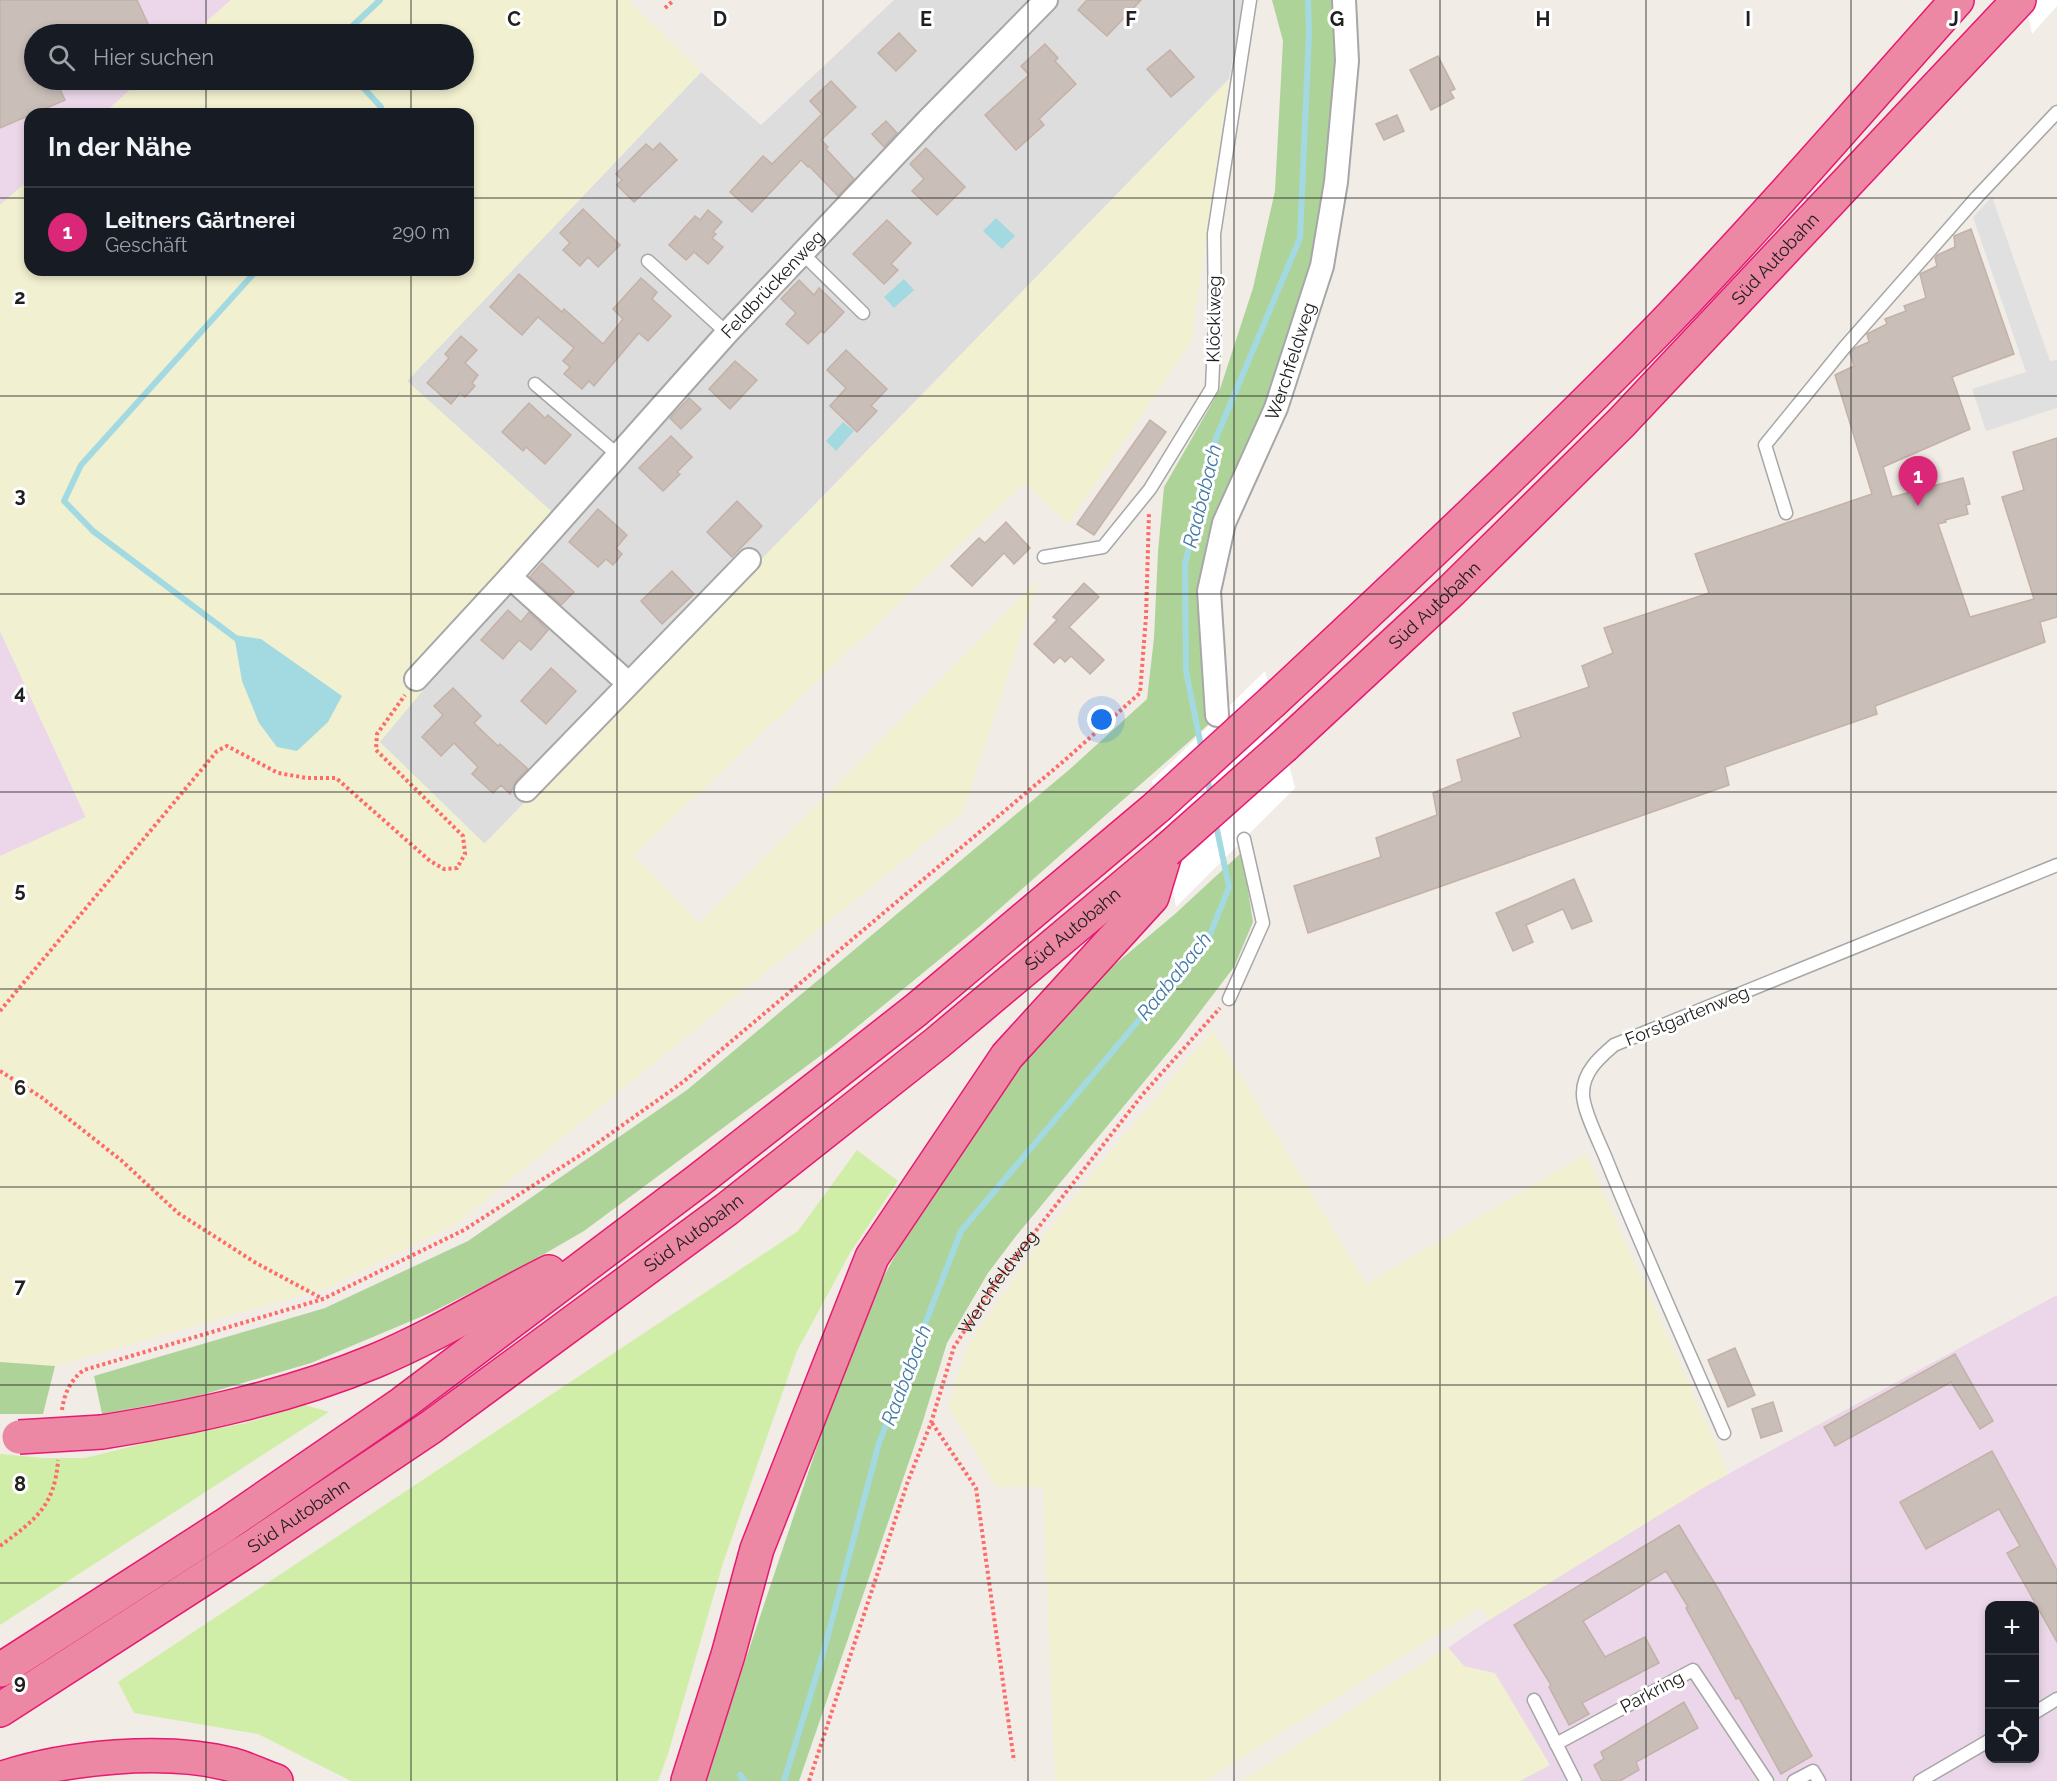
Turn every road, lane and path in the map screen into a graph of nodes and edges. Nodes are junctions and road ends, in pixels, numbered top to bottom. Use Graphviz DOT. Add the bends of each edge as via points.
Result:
graph roads {
  1 [pos="674,0"];
  2 [pos="1046,0"];
  3 [pos="1250,0"];
  4 [pos="1344,0"];
  5 [pos="1957,0"];
  6 [pos="2019,0"];
  7 [pos="665,8"];
  8 [pos="2057,112"];
  9 [pos="803,254"];
  10 [pos="648,261"];
  11 [pos="863,313"];
  12 [pos="727,333"];
  13 [pos="535,384"];
  14 [pos="618,455"];
  15 [pos="1150,489"];
  16 [pos="1786,513"];
  17 [pos="1044,557"];
  18 [pos="749,560"];
  19 [pos="510,577"];
  20 [pos="416,680"];
  21 [pos="628,683"];
  22 [pos="1218,715"];
  23 [pos="526,790"];
  24 [pos="1244,839"];
  25 [pos="1166,850"];
  26 [pos="2057,865"];
  27 [pos="1229,999"];
  28 [pos="0,1011"];
  29 [pos="0,1071"];
  30 [pos="625,1234"];
  31 [pos="323,1299"];
  32 [pos="61,1415"];
  33 [pos="932,1423"];
  34 [pos="1724,1433"];
  35 [pos="9,1437"];
  36 [pos="58,1457"];
  37 [pos="0,1546"];
  38 [pos="0,1671"];
  39 [pos="2057,1699"];
  40 [pos="1534,1700"];
  41 [pos="0,1710"];
  42 [pos="2039,1710"];
  43 [pos="1985,1742"];
  44 [pos="1556,1744"];
  45 [pos="1014,1761"];
  46 [pos="0,1779"];
  47 [pos="276,1781"];
  48 [pos="688,1781"];
  49 [pos="809,1781"];
  50 [pos="1575,1781"];
  51 [pos="1767,1781"];
  52 [pos="1794,1781"];
  53 [pos="1819,1781"];
  54 [pos="1920,1781"];
  1 -- 7 [label="path"];
  2 -- 9 [label="street, Feldbrückenweg"];
  3 -- 15 [label="lane, Klöcklweg" via="1214,234 1212,388"];
  4 -- 22 [label="street, Werchfeldweg" via="1347,61 1336,182 1322,266 1276,408 1224,523 1209,591"];
  5 -- 30 [label="highway, Süd Autobahn, bridge" via="1663,324 1470,517 1273,701 1157,807 916,1010"];
  6 -- 25 [label="highway, Süd Autobahn, bridge" via="1621,423 1452,590"];
  8 -- 16 [label="lane" via="1844,348 1765,445"];
  9 -- 11 [label="lane"];
  9 -- 12 [label="street, Feldbrückenweg"];
  10 -- 12 [label="lane"];
  12 -- 14 [label="street, Feldbrückenweg"];
  13 -- 14 [label="lane"];
  14 -- 19 [label="street, Feldbrückenweg"];
  15 -- 17 [label="lane, Klöcklweg" via="1103,547"];
  15 -- 31 [label="path" via="1140,693 683,1082 582,1154 464,1230"];
  18 -- 21 [label="street"];
  19 -- 20 [label="street, Feldbrückenweg"];
  19 -- 21 [label="street"];
  20 -- 28 [label="path" via="376,734 376,750 463,836 465,854 457,868 444,869 430,861 336,777 278,773 227,746 217,752"];
  21 -- 23 [label="street"];
  24 -- 27 [label="lane" via="1263,923"];
  25 -- 41 [label="highway, Süd Autobahn" via="937,1043 727,1209 422,1433"];
  25 -- 48 [label="highway" via="1152,897 1007,1056 872,1257 757,1549"];
  26 -- 34 [label="lane, Forstgartenweg" via="1614,1045 1584,1079 1582,1096 1588,1114"];
  27 -- 33 [label="path, Werchfeldweg" via="1143,1094 998,1279 954,1347"];
  29 -- 31 [label="path" via="41,1097 122,1161 178,1214"];
  30 -- 35 [label="highway, bridge" via="375,1361 315,1382 172,1421 102,1432"];
  30 -- 38 [label="highway, Süd Autobahn" via="403,1403 224,1526"];
  31 -- 32 [label="path" via="84,1370 75,1376"];
  33 -- 45 [label="path" via="976,1488"];
  33 -- 49 [label="path, Werchfeldweg" via="908,1481"];
  36 -- 37 [label="path" via="53,1493 39,1515"];
  39 -- 42 [label="lane"];
  40 -- 44 [label="lane"];
  43 -- 54 [label="lane"];
  44 -- 50 [label="lane"];
  44 -- 51 [label="lane, Parkring" via="1694,1670"];
  46 -- 47 [label="highway" via="91,1759 178,1755 233,1765"];
  52 -- 53 [label="lane" via="1813,1772"];
}
